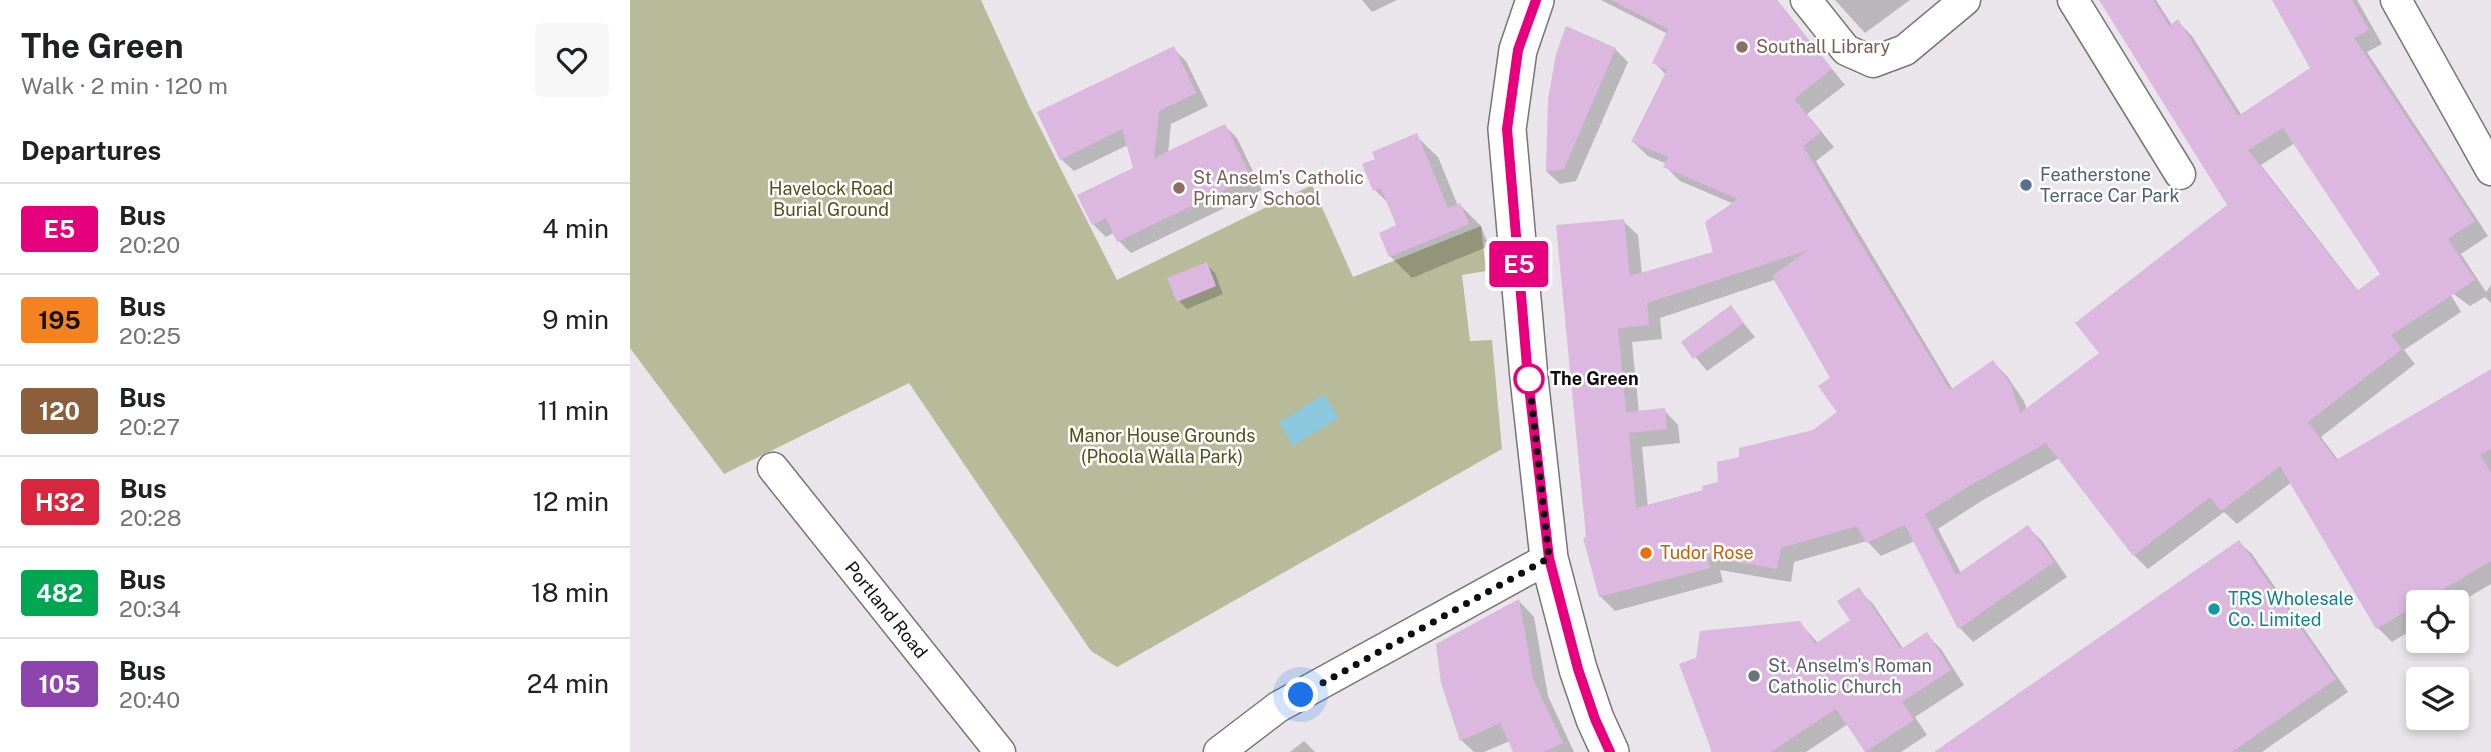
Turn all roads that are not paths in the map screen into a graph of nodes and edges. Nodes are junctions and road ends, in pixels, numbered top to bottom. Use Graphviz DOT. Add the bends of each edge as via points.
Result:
graph roads {
  1 [pos="1535,0"];
  2 [pos="1806,0"];
  3 [pos="1965,0"];
  4 [pos="2073,0"];
  5 [pos="2396,0"];
  6 [pos="2491,170"];
  7 [pos="2180,174"];
  8 [pos="773,468"];
  9 [pos="1549,558"];
  10 [pos="1000,752"];
  11 [pos="1219,752"];
  12 [pos="1610,752"];
  1 -- 9 [label="street" via="1518,50 1507,129"];
  2 -- 3 [label="street" via="1846,50 1874,62 1905,50"];
  4 -- 7 [label="street"];
  5 -- 6 [label="street"];
  8 -- 10 [label="street, Portland Road"];
  9 -- 11 [label="street" via="1278,707"];
  9 -- 12 [label="street" via="1578,669"];
}
